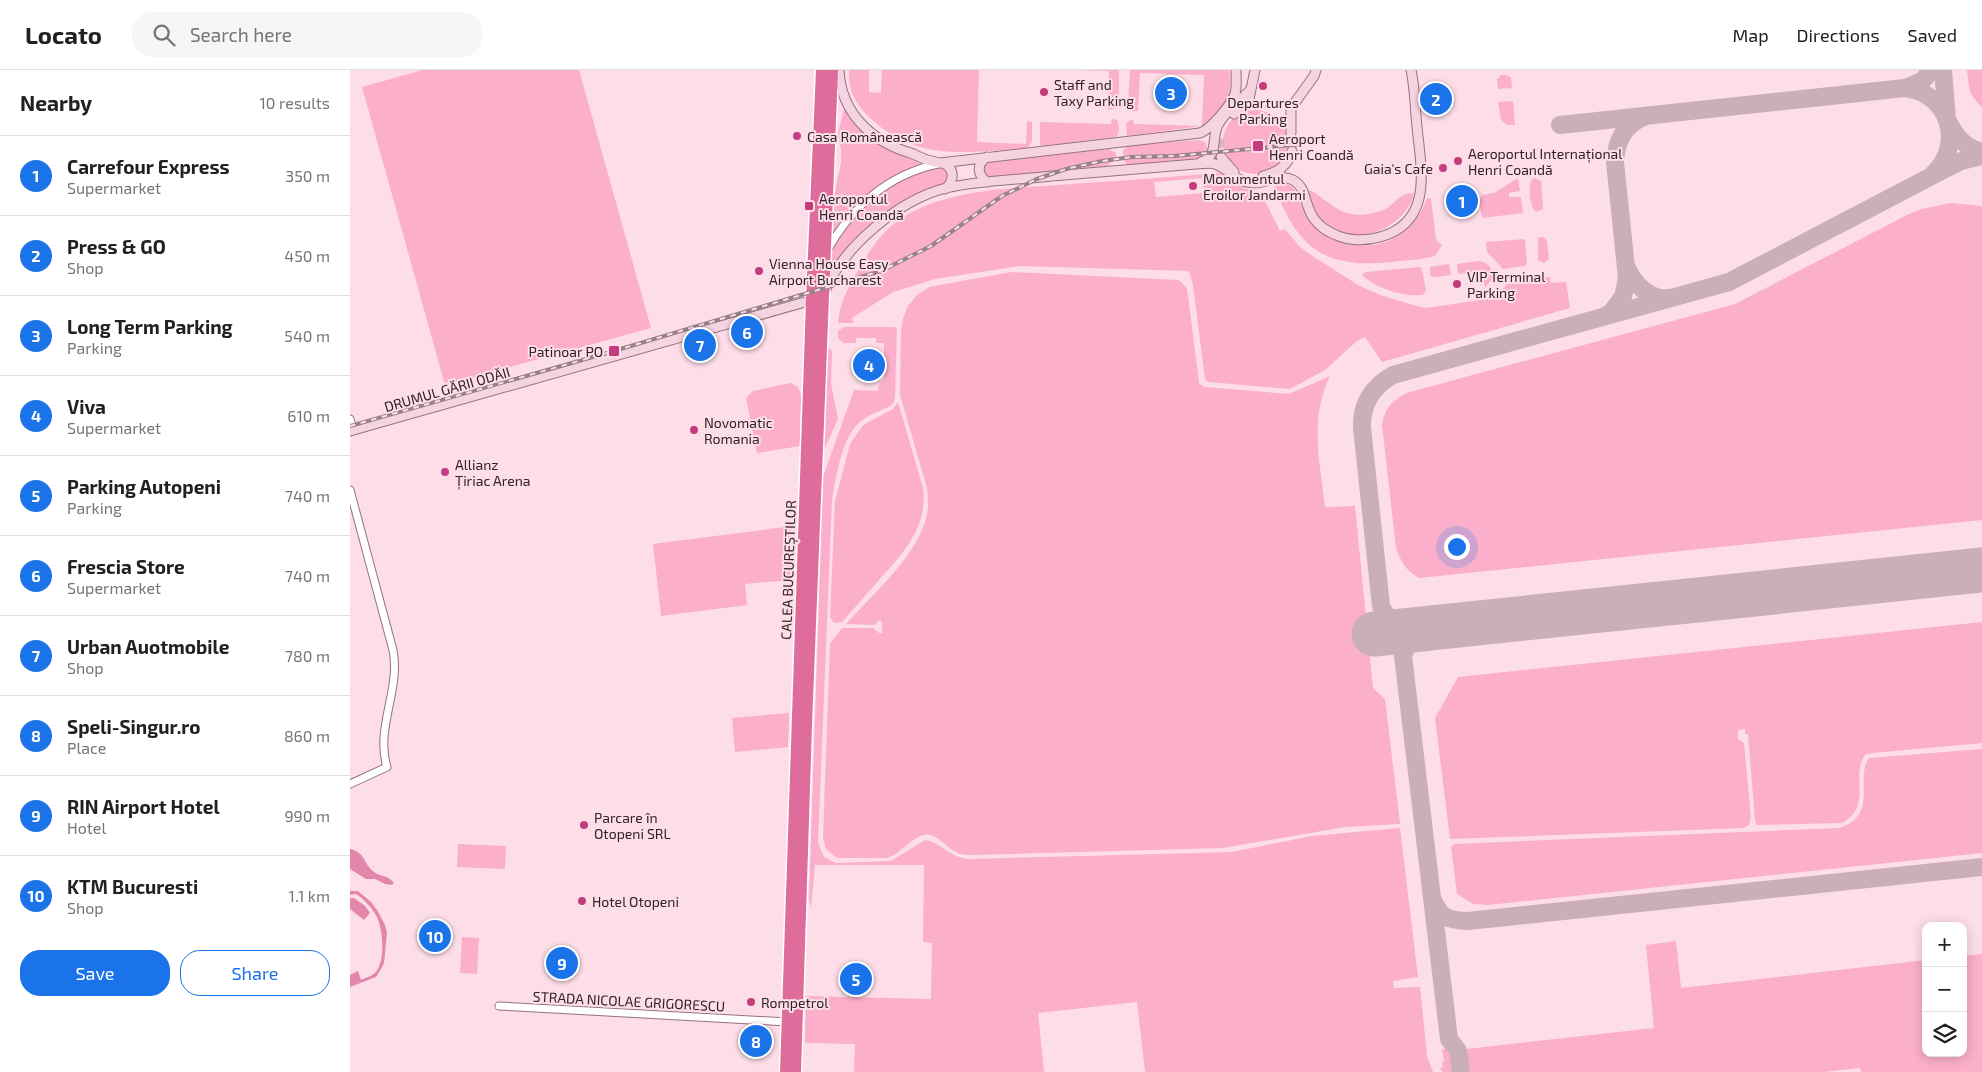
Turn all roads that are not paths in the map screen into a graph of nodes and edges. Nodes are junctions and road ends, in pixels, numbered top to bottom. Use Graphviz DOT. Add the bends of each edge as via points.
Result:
graph roads {
  1 [pos="817,70"];
  2 [pos="822,70"];
  3 [pos="832,70"];
  4 [pos="838,70"];
  5 [pos="1236,70"];
  6 [pos="1256,70"];
  7 [pos="1316,70"];
  8 [pos="1411,70"];
  9 [pos="1251,89"];
  10 [pos="825,119"];
  11 [pos="1291,133"];
  12 [pos="1219,139"];
  13 [pos="1292,151"];
  14 [pos="908,152"];
  15 [pos="987,157"];
  16 [pos="1221,157"];
  17 [pos="953,160"];
  18 [pos="941,163"];
  19 [pos="1196,164"];
  20 [pos="988,182"];
  21 [pos="946,189"];
  22 [pos="824,256"];
  23 [pos="817,298"];
  24 [pos="350,419"];
  25 [pos="352,431"];
  26 [pos="350,490"];
  27 [pos="350,784"];
  28 [pos="499,1006"];
  29 [pos="787,1022"];
  30 [pos="786,1072"];
  31 [pos="795,1072"];
  1 -- 10 [label="highway" via="817,103"];
  2 -- 10 [label="highway, CALEA BUCUREȘTILOR"];
  3 -- 10 [label="highway, CALEA BUCUREȘTILOR"];
  4 -- 10 [label="highway" via="834,104"];
  4 -- 14 [label="street" via="843,97 858,120 888,144"];
  5 -- 15 [label="street" via="1236,89 1231,101 1211,126 1200,133"];
  6 -- 9 [label="street"];
  7 -- 11 [label="street" via="1291,108"];
  8 -- 19 [label="street" via="1422,188 1416,208 1404,223 1384,236 1368,239 1342,237 1327,230 1316,221 1303,190 1291,179 1252,183 1236,178 1215,164"];
  9 -- 12 [label="street" via="1248,104 1226,121"];
  9 -- 19 [label="street" via="1220,122 1212,156"];
  10 -- 22 [label="highway, CALEA BUCUREȘTILOR"];
  10 -- 23 [label="highway, CALEA BUCUREȘTILOR"];
  13 -- 16 [label="street" via="1278,171 1256,178 1237,174"];
  14 -- 17 [label="street"];
  14 -- 18 [label="street"];
  15 -- 17 [label="street"];
  15 -- 20 [label="street" via="981,162 979,171"];
  17 -- 18 [label="street"];
  18 -- 21 [label="street" via="949,166 953,174"];
  18 -- 22 [label="street" via="920,167 869,197 844,223"];
  19 -- 20 [label="street"];
  20 -- 21 [label="street"];
  21 -- 23 [label="street" via="902,208 881,222 853,249"];
  22 -- 23 [label="highway, CALEA BUCUREȘTILOR"];
  23 -- 25 [label="street, DRUMUL GĂRII ODĂII"];
  23 -- 29 [label="highway, CALEA BUCUREȘTILOR"];
  23 -- 31 [label="highway, CALEA BUCUREȘTILOR"];
  24 -- 25 [label="street"];
  26 -- 27 [label="street" via="395,665 383,739 387,767"];
  28 -- 29 [label="street, STRADA NICOLAE GRIGORESCU"];
  29 -- 30 [label="highway, CALEA BUCUREȘTILOR"];
}
